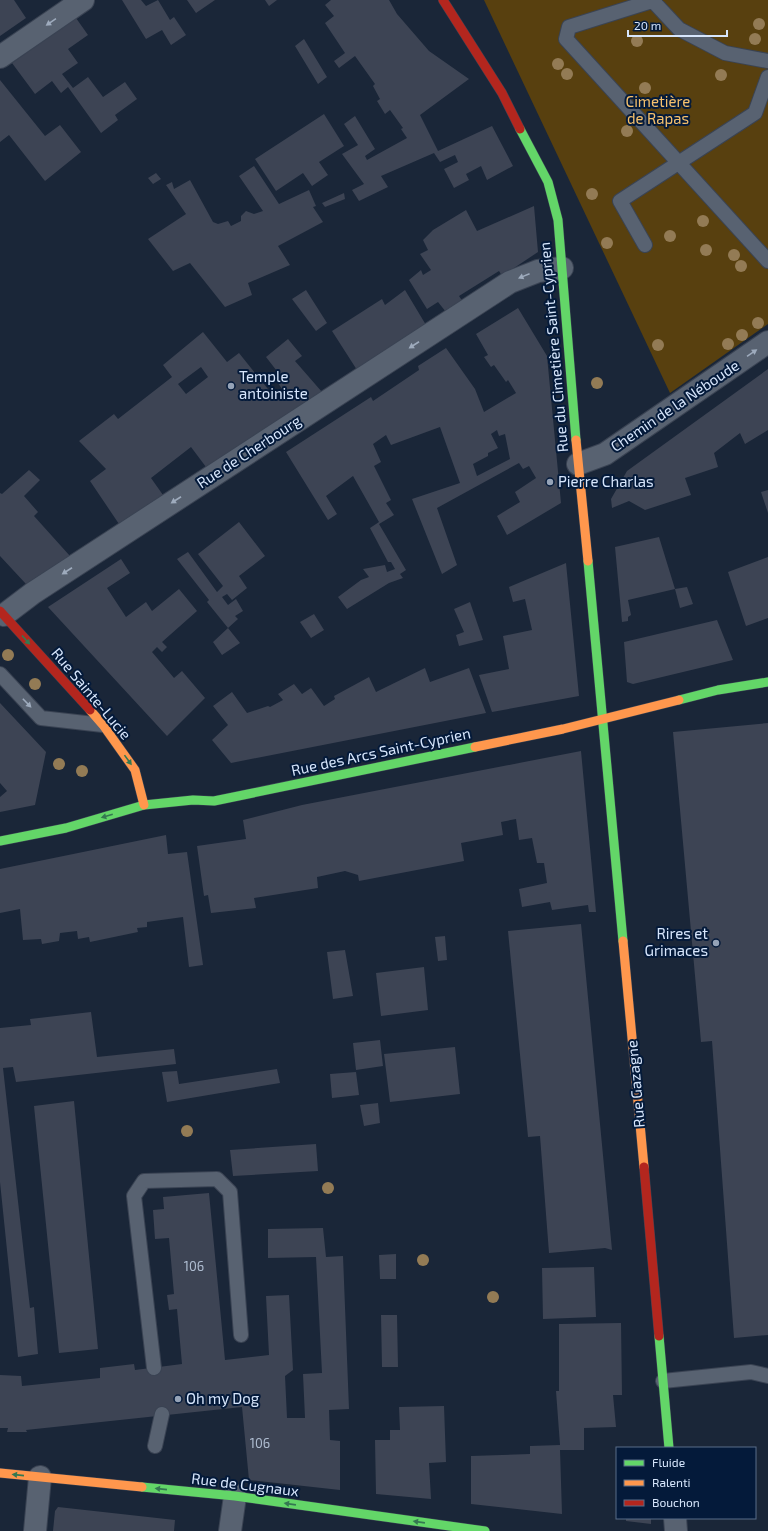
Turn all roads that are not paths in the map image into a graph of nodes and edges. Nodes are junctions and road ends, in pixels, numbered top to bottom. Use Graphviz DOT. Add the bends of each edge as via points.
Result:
graph roads {
  1 [pos="83,0"];
  2 [pos="443,0"];
  3 [pos="653,1"];
  4 [pos="0,57"];
  5 [pos="768,61"];
  6 [pos="768,77"];
  7 [pos="679,163"];
  8 [pos="645,245"];
  9 [pos="768,261"];
  10 [pos="562,268"];
  11 [pos="768,342"];
  12 [pos="578,464"];
  13 [pos="2,613"];
  14 [pos="0,674"];
  15 [pos="768,682"];
  16 [pos="603,719"];
  17 [pos="102,726"];
  18 [pos="144,805"];
  19 [pos="0,841"];
  20 [pos="241,1335"];
  21 [pos="154,1368"];
  22 [pos="768,1376"];
  23 [pos="663,1381"];
  24 [pos="162,1414"];
  25 [pos="155,1446"];
  26 [pos="669,1447"];
  27 [pos="0,1473"];
  28 [pos="40,1477"];
  29 [pos="235,1496"];
  30 [pos="675,1519"];
  31 [pos="35,1531"];
  32 [pos="230,1531"];
  33 [pos="485,1531"];
  34 [pos="676,1531"];
  1 -- 4 [label="street, one-way"];
  2 -- 10 [label="street, Rue du Cimetière Saint-Cyprien" via="502,93 548,182 558,220"];
  3 -- 5 [label="lane" via="679,29 725,54"];
  3 -- 7 [label="lane" via="569,27 566,39"];
  6 -- 7 [label="lane" via="755,113"];
  7 -- 8 [label="lane" via="620,201"];
  7 -- 9 [label="lane"];
  10 -- 12 [label="street, Rue du Cimetière Saint-Cyprien"];
  10 -- 13 [label="street, Rue de Cherbourg, one-way" via="538,271 510,282"];
  12 -- 11 [label="street, Chemin de la Néboude, one-way" via="605,454"];
  12 -- 16 [label="street, Rue du Cimetière Saint-Cyprien"];
  13 -- 17 [label="street, Rue Sainte-Lucie, one-way"];
  14 -- 17 [label="lane, one-way" via="41,718"];
  15 -- 16 [label="street, Rue des Arcs Saint-Cyprien" via="718,690"];
  16 -- 18 [label="street, Rue des Arcs Saint-Cyprien" via="214,802 193,800"];
  16 -- 23 [label="street, Rue Gazagne"];
  17 -- 18 [label="street, Rue Sainte-Lucie, one-way" via="135,770"];
  18 -- 19 [label="street, Rue des Arcs Saint-Cyprien, one-way" via="66,828"];
  20 -- 21 [label="lane" via="230,1192 217,1179 144,1181 134,1196"];
  22 -- 23 [label="lane" via="751,1372"];
  23 -- 26 [label="street, Rue Gazagne"];
  24 -- 25 [label="lane"];
  28 -- 27 [label="street, Rue de Cugnaux, one-way"];
  29 -- 28 [label="street, Rue de Cugnaux, one-way"];
  28 -- 31 [label="street"];
  29 -- 32 [label="street"];
  33 -- 29 [label="street, Rue de Cugnaux, one-way"];
  30 -- 34 [label="street"];
}
